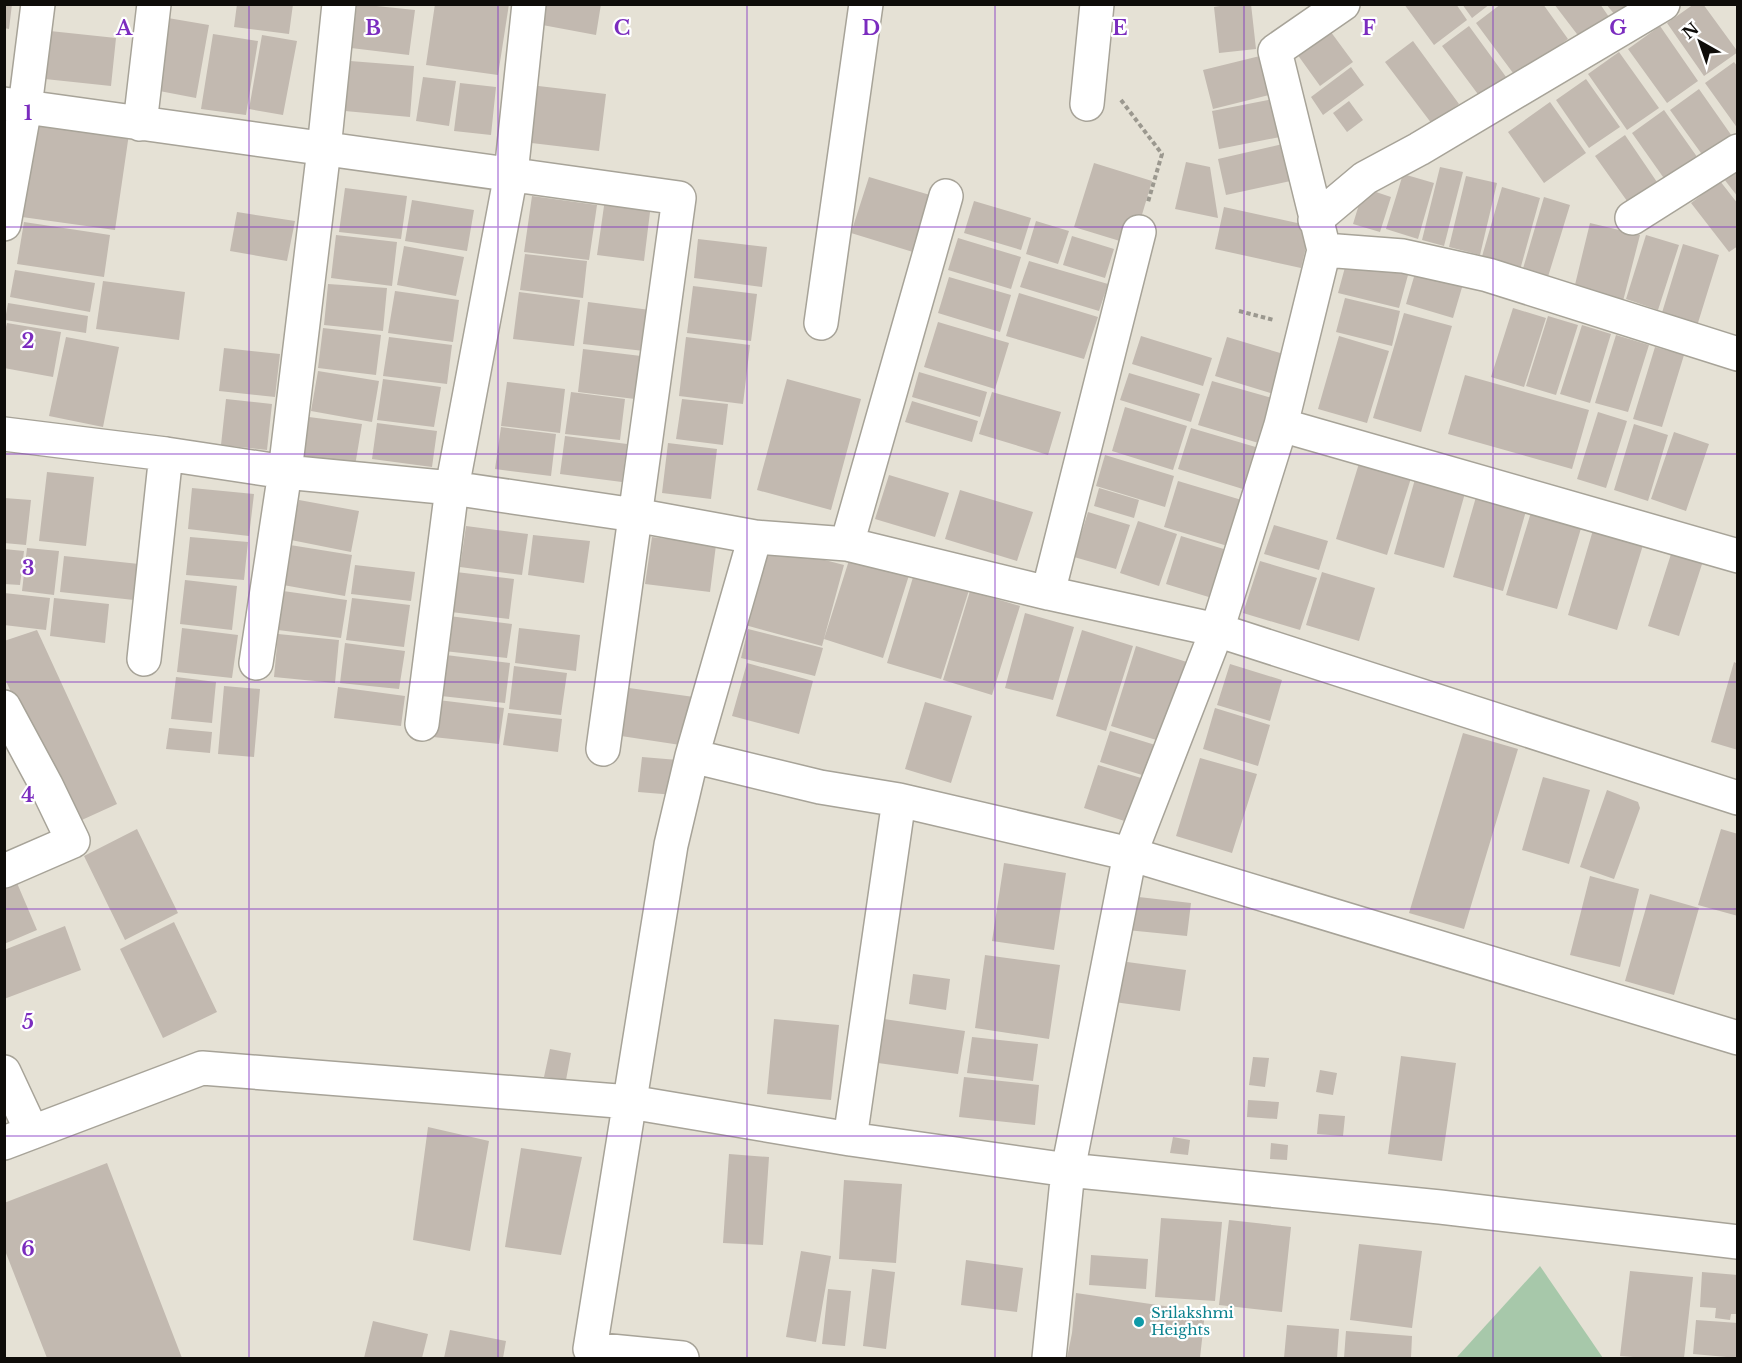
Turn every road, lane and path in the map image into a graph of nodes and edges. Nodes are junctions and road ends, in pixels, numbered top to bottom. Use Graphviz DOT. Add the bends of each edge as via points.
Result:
graph roads {
  1 [pos="38,4"];
  2 [pos="154,4"];
  3 [pos="339,4"];
  4 [pos="529,4"];
  5 [pos="866,4"];
  6 [pos="1097,4"];
  7 [pos="1344,4"];
  8 [pos="1663,4"];
  9 [pos="1118,93"];
  10 [pos="1087,104"];
  11 [pos="15,106"];
  12 [pos="140,124"];
  13 [pos="324,149"];
  14 [pos="1737,151"];
  15 [pos="511,174"];
  16 [pos="946,196"];
  17 [pos="1632,218"];
  18 [pos="4,224"];
  19 [pos="1139,232"];
  20 [pos="1320,235"];
  21 [pos="821,323"];
  22 [pos="1737,354"];
  23 [pos="1281,425"];
  24 [pos="4,434"];
  25 [pos="166,454"];
  26 [pos="285,472"];
  27 [pos="452,488"];
  28 [pos="635,515"];
  29 [pos="755,537"];
  30 [pos="847,544"];
  31 [pos="1737,556"];
  32 [pos="1048,593"];
  33 [pos="1217,630"];
  34 [pos="144,659"];
  35 [pos="256,663"];
  36 [pos="4,707"];
  37 [pos="422,724"];
  38 [pos="603,749"];
  39 [pos="692,756"];
  40 [pos="1737,798"];
  41 [pos="899,800"];
  42 [pos="1130,854"];
  43 [pos="4,871"];
  44 [pos="1737,1038"];
  45 [pos="4,1072"];
  46 [pos="630,1102"];
  47 [pos="18,1138"];
  48 [pos="850,1139"];
  49 [pos="1068,1170"];
  50 [pos="1737,1242"];
  51 [pos="682,1359"];
  52 [pos="1049,1359"];
  1 -- 11 [label="street"];
  2 -- 12 [label="street"];
  3 -- 13 [label="street"];
  4 -- 15 [label="street"];
  5 -- 21 [label="street"];
  6 -- 10 [label="street"];
  7 -- 20 [label="street" via="1275,51"];
  8 -- 20 [label="street" via="1365,178"];
  9 -- 19 [label="path" via="1162,154"];
  11 -- 12 [label="street"];
  11 -- 18 [label="street"];
  12 -- 13 [label="street"];
  13 -- 15 [label="street"];
  13 -- 26 [label="street"];
  14 -- 17 [label="street"];
  15 -- 27 [label="street"];
  15 -- 28 [label="street" via="679,198"];
  16 -- 30 [label="street"];
  19 -- 32 [label="street"];
  20 -- 22 [label="street" via="1488,275"];
  20 -- 23 [label="street"];
  23 -- 31 [label="street"];
  23 -- 33 [label="street"];
  24 -- 25 [label="street"];
  25 -- 26 [label="street"];
  25 -- 34 [label="street"];
  26 -- 27 [label="street"];
  26 -- 35 [label="street"];
  27 -- 28 [label="street"];
  27 -- 37 [label="street"];
  28 -- 29 [label="street"];
  28 -- 38 [label="street"];
  29 -- 30 [label="street"];
  29 -- 39 [label="street"];
  30 -- 32 [label="street"];
  32 -- 33 [label="street"];
  33 -- 40 [label="street"];
  33 -- 42 [label="street"];
  36 -- 43 [label="street" via="73,842"];
  39 -- 41 [label="street" via="820,787"];
  39 -- 46 [label="street" via="670,844"];
  41 -- 42 [label="street"];
  41 -- 48 [label="street"];
  42 -- 44 [label="street"];
  42 -- 49 [label="street"];
  45 -- 47 [label="street"];
  46 -- 47 [label="street" via="202,1068"];
  46 -- 48 [label="street"];
  46 -- 51 [label="street" via="590,1349"];
  48 -- 49 [label="street"];
  49 -- 50 [label="street" via="1440,1207"];
  49 -- 52 [label="street"];
}
